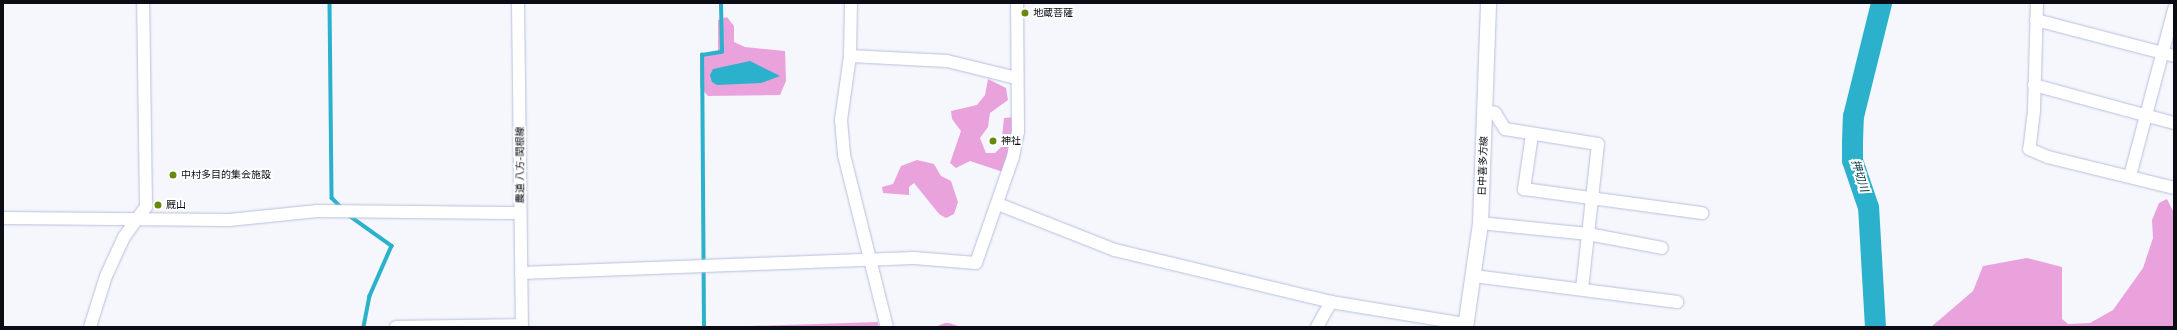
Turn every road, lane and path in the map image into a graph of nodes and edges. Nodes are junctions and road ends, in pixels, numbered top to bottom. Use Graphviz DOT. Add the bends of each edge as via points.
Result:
graph roads {
  1 [pos="143,3"];
  2 [pos="518,3"];
  3 [pos="851,3"];
  4 [pos="1017,3"];
  5 [pos="1488,3"];
  6 [pos="2037,3"];
  7 [pos="2174,9"];
  8 [pos="2036,20"];
  9 [pos="2168,55"];
  10 [pos="850,56"];
  11 [pos="1016,78"];
  12 [pos="2034,85"];
  13 [pos="1485,111"];
  14 [pos="2147,115"];
  15 [pos="2174,123"];
  16 [pos="1532,135"];
  17 [pos="2130,176"];
  18 [pos="2174,188"];
  19 [pos="1592,199"];
  20 [pos="998,204"];
  21 [pos="520,213"];
  22 [pos="1702,213"];
  23 [pos="142,217"];
  24 [pos="3,218"];
  25 [pos="1480,223"];
  26 [pos="1588,234"];
  27 [pos="1662,248"];
  28 [pos="870,262"];
  29 [pos="521,273"];
  30 [pos="1474,276"];
  31 [pos="1582,289"];
  32 [pos="1331,302"];
  33 [pos="1677,302"];
  34 [pos="522,326"];
  35 [pos="1465,326"];
  36 [pos="90,327"];
  37 [pos="396,327"];
  38 [pos="887,327"];
  39 [pos="1317,327"];
  1 -- 23 [label="street" via="146,207"];
  2 -- 21 [label="street, 農道 八方-関根線"];
  3 -- 10 [label="street"];
  4 -- 11 [label="street"];
  5 -- 13 [label="main road, 日中喜多方線"];
  6 -- 8 [label="street"];
  7 -- 9 [label="street"];
  8 -- 9 [label="street"];
  8 -- 12 [label="street"];
  9 -- 14 [label="street"];
  10 -- 11 [label="street" via="947,61"];
  10 -- 28 [label="street" via="841,120 844,155"];
  11 -- 20 [label="street" via="1018,132"];
  12 -- 14 [label="street"];
  12 -- 17 [label="street" via="2028,149 2048,157"];
  13 -- 16 [label="street" via="1495,113 1505,129"];
  13 -- 25 [label="main road, 日中喜多方線"];
  14 -- 15 [label="street"];
  14 -- 17 [label="street"];
  16 -- 19 [label="street" via="1598,144"];
  16 -- 19 [label="street" via="1524,189"];
  17 -- 18 [label="street"];
  19 -- 22 [label="street"];
  19 -- 26 [label="street"];
  20 -- 28 [label="street" via="976,263 914,258"];
  20 -- 32 [label="street" via="1115,250"];
  21 -- 23 [label="street" via="318,211 229,220"];
  21 -- 29 [label="street, 農道 八方-関根線"];
  23 -- 24 [label="street"];
  23 -- 36 [label="street" via="124,238 109,270"];
  25 -- 26 [label="street"];
  25 -- 30 [label="main road, 日中喜多方線"];
  26 -- 27 [label="street"];
  26 -- 31 [label="street"];
  28 -- 29 [label="street"];
  28 -- 38 [label="street"];
  29 -- 34 [label="street, 農道 八方-関根線"];
  30 -- 31 [label="street"];
  30 -- 35 [label="main road, 日中喜多方線"];
  31 -- 33 [label="street"];
  32 -- 35 [label="street"];
  32 -- 39 [label="street"];
  34 -- 37 [label="street"];
}
